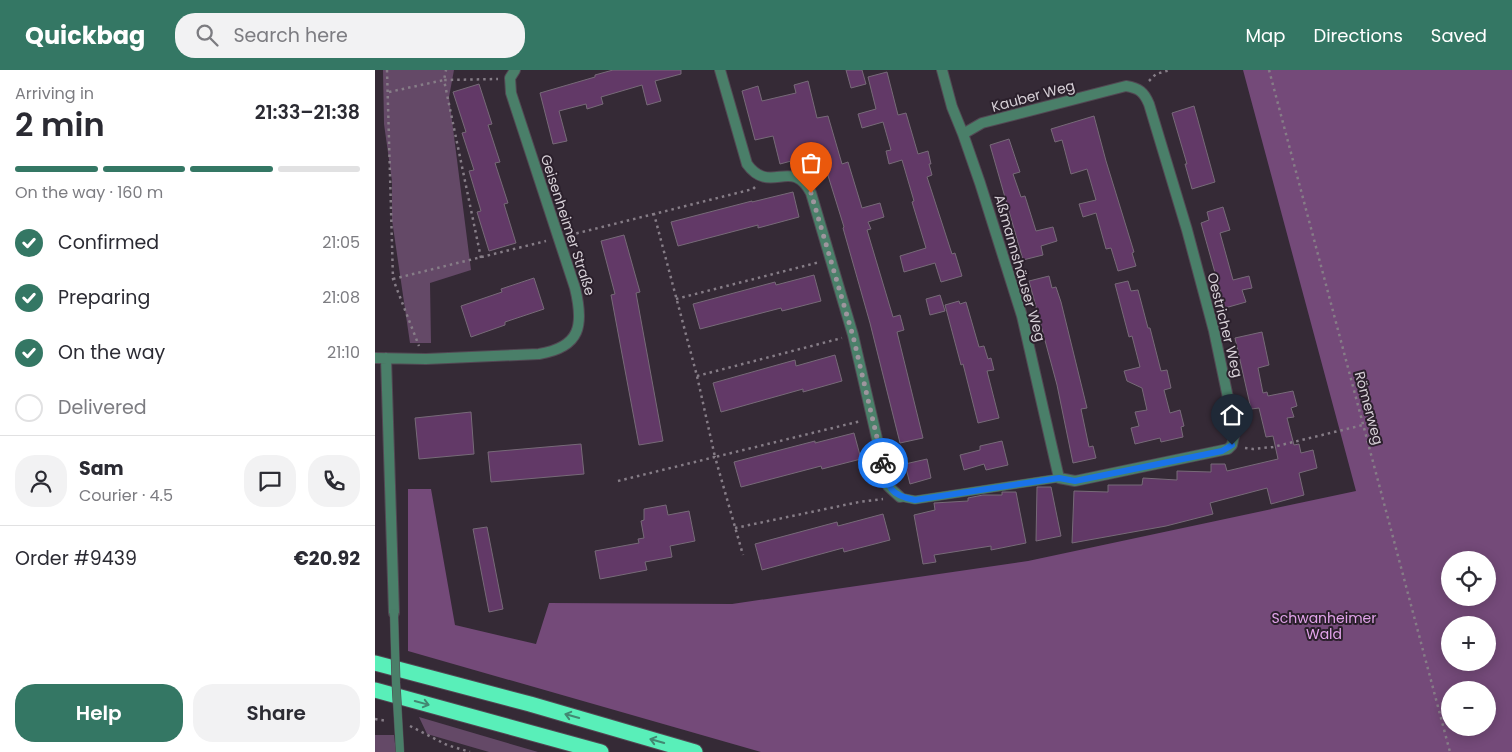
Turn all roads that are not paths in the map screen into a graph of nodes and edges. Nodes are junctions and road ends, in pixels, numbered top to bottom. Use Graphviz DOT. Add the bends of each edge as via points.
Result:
graph roads {
  1 [pos="721,70"];
  2 [pos="942,70"];
  3 [pos="512,74"];
  4 [pos="1141,89"];
  5 [pos="963,134"];
  6 [pos="375,358"];
  7 [pos="386,358"];
  8 [pos="1059,478"];
  9 [pos="899,497"];
  10 [pos="394,613"];
  11 [pos="375,664"];
  12 [pos="375,690"];
  13 [pos="401,752"];
  14 [pos="601,752"];
  15 [pos="695,752"];
  1 -- 9 [label="street" via="747,164 763,178 799,178 807,185 815,203 853,336 888,486"];
  2 -- 5 [label="street, Aßmannshäuser Weg"];
  3 -- 7 [label="street, Geisenheimer Straße" via="511,93 575,288 581,316 579,325 570,341 552,352"];
  4 -- 5 [label="street, Kauber Weg" via="1126,86 982,124"];
  4 -- 8 [label="street, Oestricher Weg" via="1149,104 1187,230 1235,431 1232,445 1222,451 1075,481"];
  5 -- 8 [label="street, Aßmannshäuser Weg" via="1022,316"];
  6 -- 7 [label="street, Geisenheimer Straße"];
  7 -- 10 [label="street"];
  8 -- 9 [label="lane" via="915,500"];
  10 -- 13 [label="lane, bridge"];
  15 -- 11 [label="highway, one-way" via="530,704"];
  12 -- 14 [label="highway, one-way"];
}
